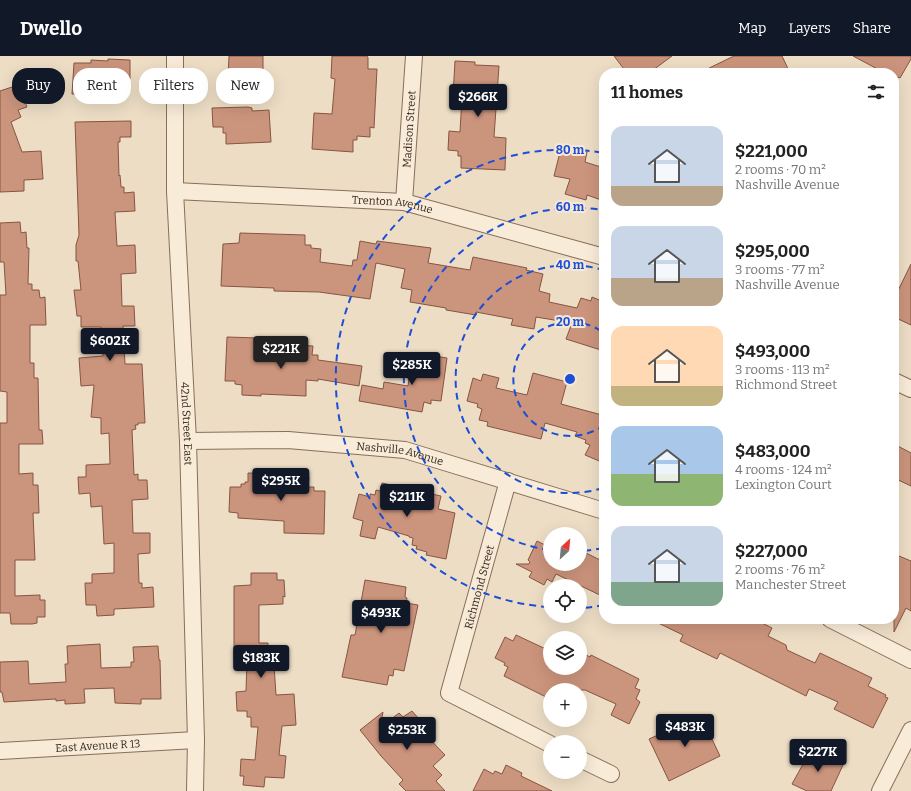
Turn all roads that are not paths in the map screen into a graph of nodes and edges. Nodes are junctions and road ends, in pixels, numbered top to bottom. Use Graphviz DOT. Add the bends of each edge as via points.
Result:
graph roads {
  1 [pos="175,56"];
  2 [pos="414,56"];
  3 [pos="175,191"];
  4 [pos="404,202"];
  5 [pos="599,255"];
  6 [pos="899,383"];
  7 [pos="911,389"];
  8 [pos="188,441"];
  9 [pos="508,481"];
  10 [pos="599,509"];
  11 [pos="840,624"];
  12 [pos="911,660"];
  13 [pos="911,730"];
  14 [pos="196,740"];
  15 [pos="543,740"];
  16 [pos="0,751"];
  17 [pos="587,762"];
  18 [pos="611,774"];
  19 [pos="195,791"];
  20 [pos="880,791"];
  1 -- 3 [label="street, 42nd Street East"];
  2 -- 4 [label="street, Madison Street"];
  3 -- 4 [label="street, Trenton Avenue"];
  3 -- 8 [label="street, 42nd Street East"];
  4 -- 5 [label="street, Trenton Avenue"];
  6 -- 7 [label="street"];
  8 -- 9 [label="street, Nashville Avenue" via="288,440 405,450"];
  8 -- 14 [label="street, 42nd Street East"];
  9 -- 10 [label="street, Nashville Avenue"];
  9 -- 15 [label="street, Richmond Street" via="449,693"];
  11 -- 12 [label="street"];
  13 -- 20 [label="street"];
  14 -- 16 [label="street, East Avenue R 13"];
  14 -- 19 [label="street, 42nd Street East"];
  17 -- 18 [label="street"];
}
